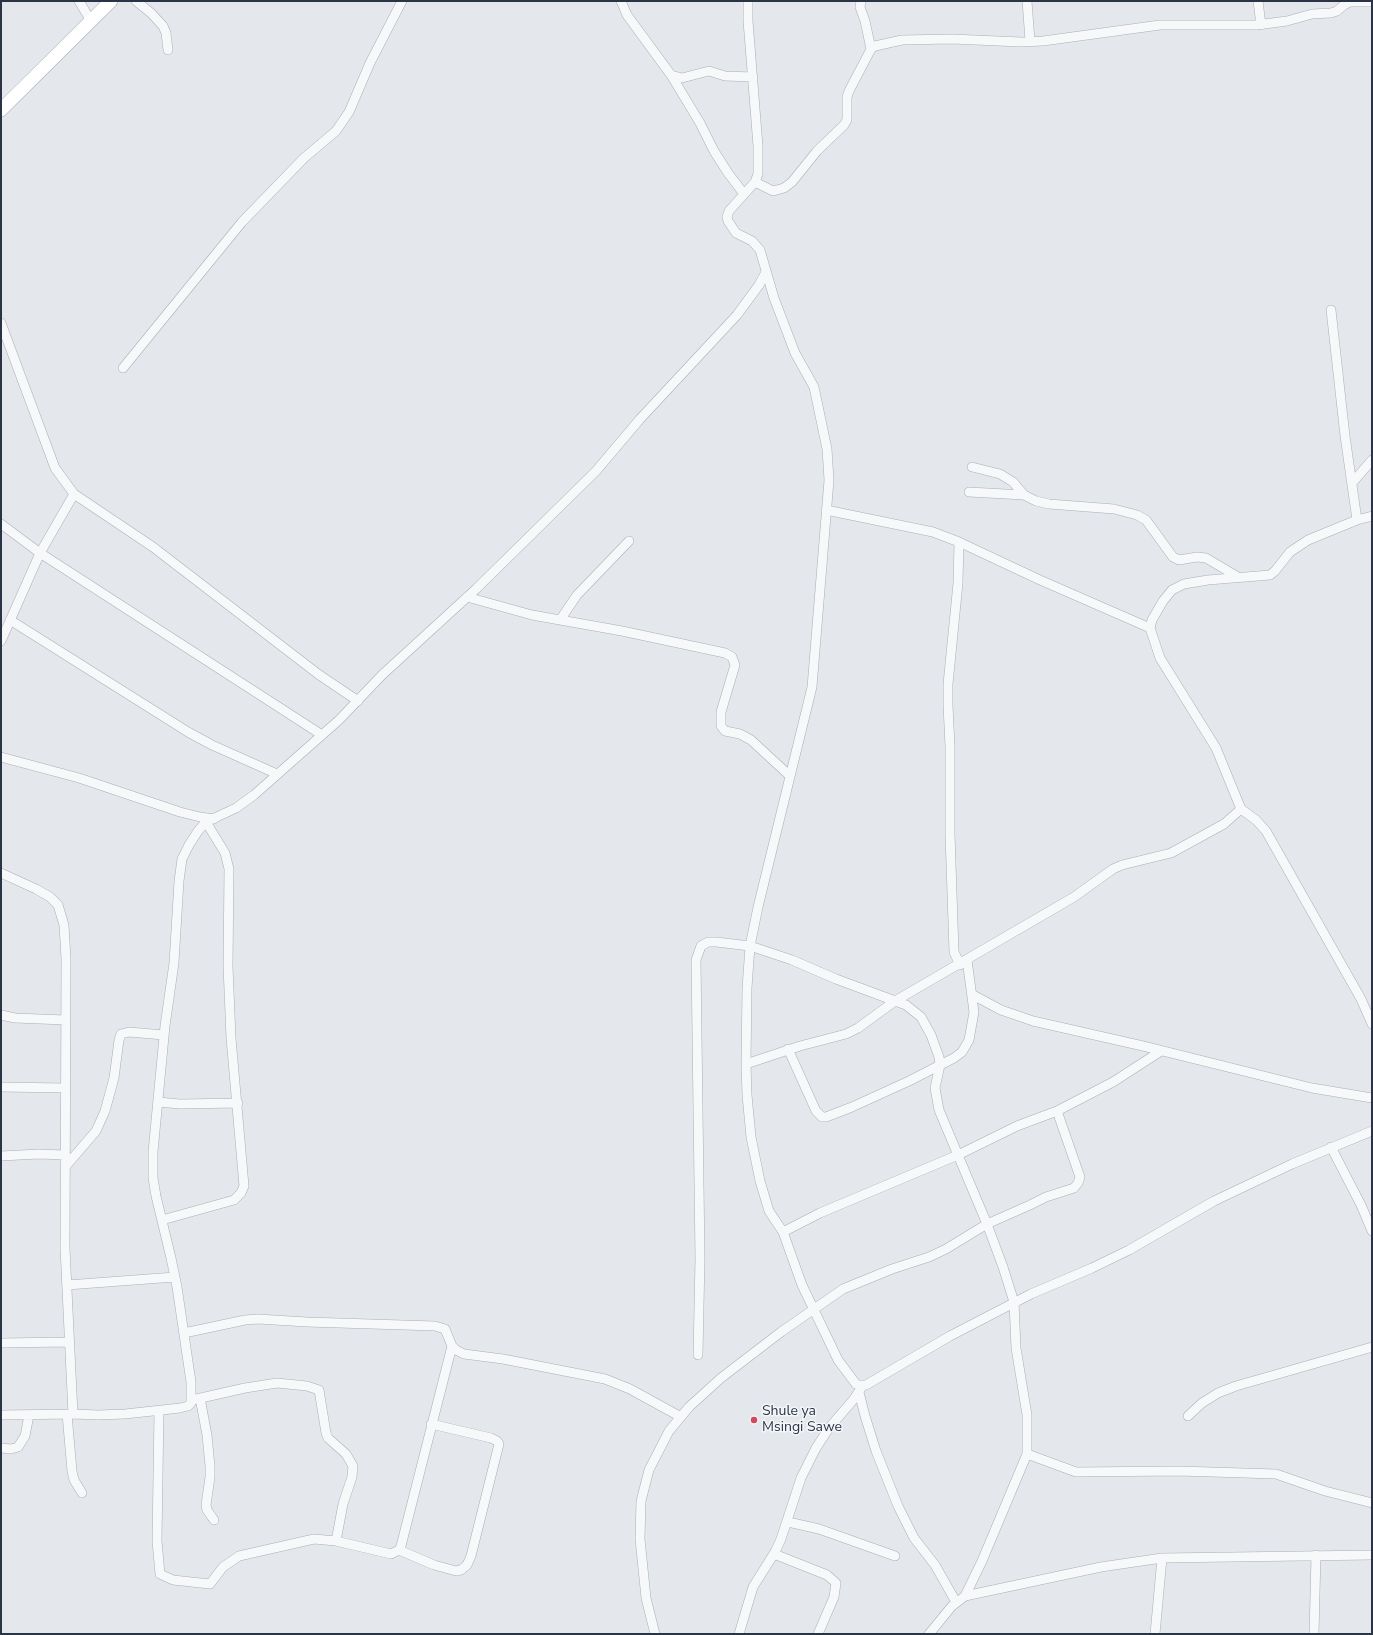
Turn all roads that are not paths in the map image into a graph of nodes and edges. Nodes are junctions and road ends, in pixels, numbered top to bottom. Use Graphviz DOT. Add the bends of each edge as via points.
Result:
graph roads {
  1 [pos="79,1"];
  2 [pos="111,1"];
  3 [pos="136,1"];
  4 [pos="402,1"];
  5 [pos="621,1"];
  6 [pos="748,1"];
  7 [pos="861,1"];
  8 [pos="1028,1"];
  9 [pos="1258,1"];
  10 [pos="1372,2"];
  11 [pos="91,21"];
  12 [pos="1261,25"];
  13 [pos="1030,41"];
  14 [pos="871,49"];
  15 [pos="168,50"];
  16 [pos="671,75"];
  17 [pos="753,77"];
  18 [pos="2,109"];
  19 [pos="755,182"];
  20 [pos="744,194"];
  21 [pos="766,272"];
  22 [pos="1331,310"];
  23 [pos="1,323"];
  24 [pos="123,368"];
  25 [pos="1372,460"];
  26 [pos="972,467"];
  27 [pos="1352,483"];
  28 [pos="969,492"];
  29 [pos="74,494"];
  30 [pos="1024,495"];
  31 [pos="826,510"];
  32 [pos="1372,516"];
  33 [pos="1357,520"];
  34 [pos="1,524"];
  35 [pos="629,541"];
  36 [pos="959,542"];
  37 [pos="40,553"];
  38 [pos="1238,577"];
  39 [pos="467,597"];
  40 [pos="10,620"];
  41 [pos="560,620"];
  42 [pos="1150,628"];
  43 [pos="1,641"];
  44 [pos="358,701"];
  45 [pos="322,735"];
  46 [pos="1,757"];
  47 [pos="277,774"];
  48 [pos="790,776"];
  49 [pos="1241,809"];
  50 [pos="210,820"];
  51 [pos="1,873"];
  52 [pos="750,946"];
  53 [pos="963,962"];
  54 [pos="973,995"];
  55 [pos="895,1001"];
  56 [pos="1,1015"];
  57 [pos="65,1020"];
  58 [pos="1372,1024"];
  59 [pos="164,1035"];
  60 [pos="788,1049"];
  61 [pos="1161,1051"];
  62 [pos="746,1064"];
  63 [pos="940,1065"];
  64 [pos="1,1087"];
  65 [pos="65,1088"];
  66 [pos="1372,1098"];
  67 [pos="158,1102"];
  68 [pos="238,1103"];
  69 [pos="1057,1111"];
  70 [pos="1372,1131"];
  71 [pos="1331,1147"];
  72 [pos="65,1155"];
  73 [pos="958,1155"];
  74 [pos="1,1156"];
  75 [pos="66,1167"];
  76 [pos="162,1220"];
  77 [pos="987,1224"];
  78 [pos="1372,1231"];
  79 [pos="783,1232"];
  80 [pos="175,1277"];
  81 [pos="67,1285"];
  82 [pos="1014,1302"];
  83 [pos="813,1310"];
  84 [pos="184,1333"];
  85 [pos="69,1342"];
  86 [pos="1,1343"];
  87 [pos="452,1346"];
  88 [pos="1372,1347"];
  89 [pos="698,1355"];
  90 [pos="861,1389"];
  91 [pos="196,1399"];
  92 [pos="159,1410"];
  93 [pos="70,1414"];
  94 [pos="1,1415"];
  95 [pos="29,1415"];
  96 [pos="1188,1416"];
  97 [pos="681,1417"];
  98 [pos="431,1424"];
  99 [pos="1,1448"];
  100 [pos="1027,1454"];
  101 [pos="82,1493"];
  102 [pos="1372,1503"];
  103 [pos="214,1520"];
  104 [pos="788,1522"];
  105 [pos="336,1541"];
  106 [pos="399,1550"];
  107 [pos="774,1554"];
  108 [pos="1316,1555"];
  109 [pos="1372,1555"];
  110 [pos="895,1556"];
  111 [pos="1162,1558"];
  112 [pos="965,1596"];
  113 [pos="956,1602"];
  114 [pos="655,1634"];
  115 [pos="739,1634"];
  116 [pos="818,1634"];
  117 [pos="929,1634"];
  118 [pos="1155,1634"];
  119 [pos="1314,1634"];
  1 -- 11 [label="street"];
  2 -- 11 [label="street"];
  3 -- 15 [label="street" via="160,22 166,33"];
  4 -- 24 [label="street" via="370,62 349,112 336,131 304,158 242,222"];
  5 -- 16 [label="street" via="627,15"];
  6 -- 17 [label="street"];
  7 -- 14 [label="street" via="860,7"];
  8 -- 13 [label="street"];
  9 -- 12 [label="street"];
  10 -- 12 [label="street" via="1350,2 1331,13 1312,14"];
  11 -- 18 [label="street"];
  12 -- 13 [label="street" via="1160,25"];
  13 -- 14 [label="street" via="902,40"];
  14 -- 19 [label="street" via="849,91 847,120 844,125 784,188 773,191"];
  16 -- 17 [label="street" via="682,78 709,71 724,76"];
  16 -- 20 [label="street" via="714,151"];
  17 -- 19 [label="street" via="758,146 758,174"];
  19 -- 20 [label="street"];
  20 -- 21 [label="street" via="729,211 728,221 736,233 757,244"];
  21 -- 31 [label="street" via="795,353 814,388 828,449 829,480"];
  21 -- 39 [label="street" via="737,315 640,419 596,471"];
  22 -- 27 [label="street"];
  23 -- 29 [label="street" via="54,468"];
  25 -- 27 [label="street"];
  26 -- 30 [label="street" via="1000,474 1013,482"];
  27 -- 33 [label="street"];
  28 -- 30 [label="street"];
  29 -- 37 [label="street"];
  29 -- 44 [label="street" via="154,547 318,674"];
  30 -- 38 [label="street" via="1049,504 1114,509 1137,514 1146,520 1173,557 1179,560 1206,558"];
  31 -- 36 [label="street" via="933,532"];
  31 -- 48 [label="street" via="812,687"];
  32 -- 33 [label="street"];
  33 -- 38 [label="street" via="1308,540 1290,552 1270,575"];
  34 -- 37 [label="street"];
  35 -- 41 [label="street" via="577,595"];
  36 -- 42 [label="street"];
  36 -- 53 [label="street" via="948,705 954,952"];
  37 -- 40 [label="street"];
  37 -- 45 [label="street"];
  38 -- 42 [label="street" via="1184,584 1172,590 1163,600"];
  39 -- 41 [label="street"];
  39 -- 44 [label="street" via="382,675"];
  40 -- 43 [label="street"];
  40 -- 47 [label="street" via="188,732"];
  41 -- 48 [label="street" via="630,632 725,653 732,657 735,665 721,712 721,726 725,731 745,736"];
  42 -- 49 [label="street" via="1160,658 1216,748"];
  44 -- 45 [label="street"];
  45 -- 47 [label="street"];
  46 -- 50 [label="street" via="79,778"];
  47 -- 50 [label="street" via="236,808"];
  48 -- 52 [label="street"];
  49 -- 53 [label="street" via="1224,824 1172,854 1112,869 1074,897"];
  49 -- 58 [label="street" via="1266,831 1361,999"];
  50 -- 59 [label="street" via="198,831 182,859 174,963"];
  50 -- 68 [label="street" via="225,853 228,869 231,1038"];
  51 -- 57 [label="street" via="36,889 58,905 64,926"];
  52 -- 55 [label="street"];
  52 -- 62 [label="street"];
  52 -- 89 [label="street" via="708,942 701,946 696,960 700,1258"];
  53 -- 54 [label="street"];
  53 -- 55 [label="street"];
  54 -- 61 [label="street" via="1001,1010 1033,1022"];
  54 -- 63 [label="street" via="974,1012 969,1040 962,1052"];
  55 -- 60 [label="street" via="846,1034"];
  55 -- 63 [label="street" via="906,1005 921,1017 931,1035"];
  56 -- 57 [label="street"];
  57 -- 65 [label="street"];
  59 -- 67 [label="street"];
  59 -- 75 [label="street" via="130,1032 121,1034 114,1078 96,1131"];
  60 -- 62 [label="street"];
  60 -- 63 [label="street" via="818,1115 822,1117 857,1105"];
  61 -- 66 [label="street" via="1312,1088"];
  61 -- 69 [label="street" via="1113,1082"];
  62 -- 79 [label="street" via="751,1137 760,1181 769,1211"];
  63 -- 73 [label="street" via="935,1088 936,1098"];
  64 -- 65 [label="street"];
  65 -- 72 [label="street"];
  67 -- 68 [label="street"];
  67 -- 76 [label="street" via="153,1178"];
  68 -- 76 [label="street" via="244,1186 241,1193 234,1200 223,1204"];
  69 -- 73 [label="street" via="1017,1126"];
  69 -- 77 [label="street" via="1080,1177 1078,1183 1074,1188 1046,1197"];
  70 -- 71 [label="street"];
  71 -- 78 [label="street"];
  71 -- 82 [label="street" via="1214,1201 1129,1250"];
  72 -- 74 [label="street"];
  72 -- 75 [label="street"];
  73 -- 77 [label="street"];
  73 -- 79 [label="street" via="820,1213"];
  75 -- 81 [label="street"];
  76 -- 80 [label="street"];
  77 -- 82 [label="street"];
  77 -- 83 [label="street" via="929,1257 843,1289"];
  79 -- 83 [label="street"];
  80 -- 81 [label="street"];
  80 -- 84 [label="street"];
  81 -- 85 [label="street"];
  82 -- 90 [label="street" via="950,1336"];
  82 -- 100 [label="street" via="1016,1348 1027,1415"];
  83 -- 90 [label="street" via="844,1370"];
  83 -- 97 [label="street" via="721,1378"];
  84 -- 87 [label="street" via="258,1319 339,1324 429,1325 445,1329"];
  84 -- 91 [label="street"];
  85 -- 86 [label="street"];
  85 -- 93 [label="street"];
  87 -- 97 [label="street" via="464,1354 605,1379 630,1389"];
  87 -- 98 [label="street"];
  88 -- 96 [label="street" via="1236,1386 1202,1403"];
  90 -- 104 [label="street" via="816,1448 801,1478"];
  90 -- 113 [label="street" via="865,1416 876,1451 898,1506 914,1538 935,1566"];
  91 -- 92 [label="street" via="188,1406"];
  91 -- 103 [label="street" via="207,1435 210,1466 206,1505"];
  91 -- 105 [label="street" via="281,1383 314,1387 319,1390 328,1438 346,1454 353,1466"];
  92 -- 93 [label="street" via="98,1415"];
  92 -- 105 [label="street" via="156,1541 160,1574 173,1580 210,1584 226,1564 239,1556 314,1539"];
  93 -- 95 [label="street"];
  93 -- 101 [label="street" via="73,1475"];
  94 -- 95 [label="street"];
  95 -- 99 [label="street" via="25,1436 18,1447"];
  97 -- 114 [label="street" via="669,1432 649,1470 641,1501 640,1539 646,1598"];
  98 -- 106 [label="street"];
  98 -- 106 [label="street" via="491,1438 499,1444 471,1556 467,1565 456,1571"];
  100 -- 102 [label="street" via="1076,1472 1179,1471 1276,1474"];
  100 -- 112 [label="street"];
  104 -- 107 [label="street"];
  104 -- 110 [label="street" via="819,1528"];
  105 -- 106 [label="street" via="387,1554"];
  107 -- 115 [label="street" via="753,1587"];
  107 -- 116 [label="street" via="828,1575 836,1583 834,1597"];
  108 -- 109 [label="street"];
  108 -- 111 [label="street"];
  108 -- 119 [label="street"];
  111 -- 112 [label="street" via="1101,1567"];
  111 -- 118 [label="street"];
  112 -- 113 [label="street"];
  113 -- 117 [label="street"];
}
